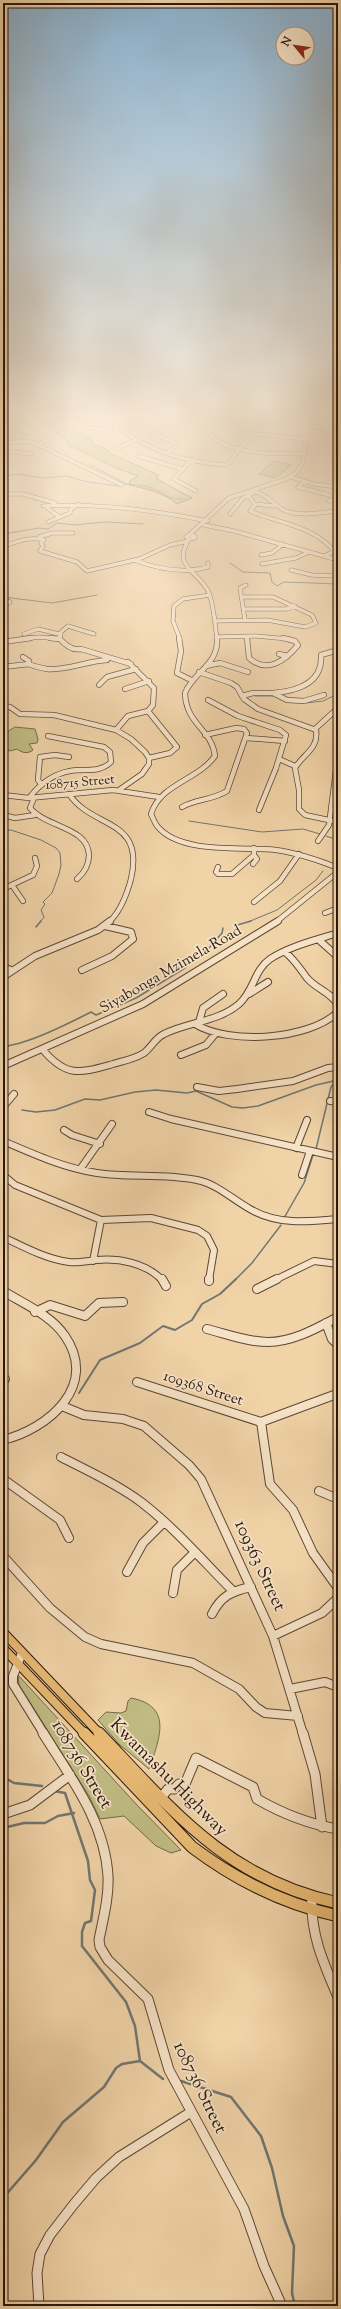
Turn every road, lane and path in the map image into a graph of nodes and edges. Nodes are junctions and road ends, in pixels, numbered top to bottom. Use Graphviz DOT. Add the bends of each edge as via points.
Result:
graph roads {
  1 [pos="203,524"];
  2 [pos="289,524"];
  3 [pos="204,525"];
  4 [pos="74,533"];
  5 [pos="37,537"];
  6 [pos="189,538"];
  7 [pos="283,544"];
  8 [pos="3,546"];
  9 [pos="309,552"];
  10 [pos="261,555"];
  11 [pos="325,556"];
  12 [pos="132,560"];
  13 [pos="338,560"];
  14 [pos="208,563"];
  15 [pos="262,564"];
  16 [pos="291,570"];
  17 [pos="191,572"];
  18 [pos="338,576"];
  19 [pos="246,585"];
  20 [pos="210,595"];
  21 [pos="242,597"];
  22 [pos="8,601"];
  23 [pos="295,606"];
  24 [pos="3,607"];
  25 [pos="243,609"];
  26 [pos="245,620"];
  27 [pos="214,621"];
  28 [pos="24,634"];
  29 [pos="94,634"];
  30 [pos="59,636"];
  31 [pos="247,636"];
  32 [pos="216,637"];
  33 [pos="3,642"];
  34 [pos="338,650"];
  35 [pos="279,654"];
  36 [pos="23,656"];
  37 [pos="287,656"];
  38 [pos="126,660"];
  39 [pos="115,661"];
  40 [pos="28,664"];
  41 [pos="131,664"];
  42 [pos="3,666"];
  43 [pos="206,666"];
  44 [pos="136,669"];
  45 [pos="199,672"];
  46 [pos="248,672"];
  47 [pos="191,680"];
  48 [pos="149,681"];
  49 [pos="99,686"];
  50 [pos="125,688"];
  51 [pos="273,692"];
  52 [pos="324,695"];
  53 [pos="242,696"];
  54 [pos="208,700"];
  55 [pos="3,706"];
  56 [pos="338,708"];
  57 [pos="148,711"];
  58 [pos="315,729"];
  59 [pos="116,730"];
  60 [pos="205,735"];
  61 [pos="48,736"];
  62 [pos="246,738"];
  63 [pos="284,741"];
  64 [pos="338,755"];
  65 [pos="69,757"];
  66 [pos="148,758"];
  67 [pos="279,759"];
  68 [pos="338,765"];
  69 [pos="296,766"];
  70 [pos="42,785"];
  71 [pos="336,786"];
  72 [pos="119,790"];
  73 [pos="69,794"];
  74 [pos="3,795"];
  75 [pos="60,795"];
  76 [pos="159,797"];
  77 [pos="32,798"];
  78 [pos="73,801"];
  79 [pos="182,807"];
  80 [pos="259,810"];
  81 [pos="3,815"];
  82 [pos="35,815"];
  83 [pos="330,821"];
  84 [pos="338,822"];
  85 [pos="318,841"];
  86 [pos="254,848"];
  87 [pos="299,854"];
  88 [pos="254,855"];
  89 [pos="35,858"];
  90 [pos="253,864"];
  91 [pos="218,867"];
  92 [pos="338,868"];
  93 [pos="338,872"];
  94 [pos="77,879"];
  95 [pos="12,886"];
  96 [pos="3,889"];
  97 [pos="23,901"];
  98 [pos="254,902"];
  99 [pos="338,908"];
  100 [pos="325,913"];
  101 [pos="105,926"];
  102 [pos="338,934"];
  103 [pos="319,940"];
  104 [pos="285,952"];
  105 [pos="338,956"];
  106 [pos="3,967"];
  107 [pos="11,970"];
  108 [pos="82,970"];
  109 [pos="3,977"];
  110 [pos="268,982"];
  111 [pos="223,994"];
  112 [pos="249,994"];
  113 [pos="338,1005"];
  114 [pos="338,1012"];
  115 [pos="197,1023"];
  116 [pos="216,1033"];
  117 [pos="43,1050"];
  118 [pos="181,1055"];
  119 [pos="3,1066"];
  120 [pos="338,1067"];
  121 [pos="196,1087"];
  122 [pos="14,1094"];
  123 [pos="330,1101"];
  124 [pos="338,1102"];
  125 [pos="3,1107"];
  126 [pos="149,1112"];
  127 [pos="308,1120"];
  128 [pos="112,1124"];
  129 [pos="64,1130"];
  130 [pos="3,1141"];
  131 [pos="100,1144"];
  132 [pos="296,1148"];
  133 [pos="310,1151"];
  134 [pos="338,1157"];
  135 [pos="81,1168"];
  136 [pos="3,1175"];
  137 [pos="302,1175"];
  138 [pos="338,1219"];
  139 [pos="101,1220"];
  140 [pos="3,1237"];
  141 [pos="93,1261"];
  142 [pos="338,1264"];
  143 [pos="209,1282"];
  144 [pos="166,1286"];
  145 [pos="257,1289"];
  146 [pos="3,1291"];
  147 [pos="123,1302"];
  148 [pos="35,1312"];
  149 [pos="338,1317"];
  150 [pos="326,1323"];
  151 [pos="207,1328"];
  152 [pos="338,1345"];
  153 [pos="137,1382"];
  154 [pos="334,1395"];
  155 [pos="62,1406"];
  156 [pos="261,1422"];
  157 [pos="3,1440"];
  158 [pos="61,1457"];
  159 [pos="3,1479"];
  160 [pos="319,1491"];
  161 [pos="338,1499"];
  162 [pos="164,1522"];
  163 [pos="69,1538"];
  164 [pos="194,1553"];
  165 [pos="3,1556"];
  166 [pos="127,1572"];
  167 [pos="251,1587"];
  168 [pos="338,1588"];
  169 [pos="232,1590"];
  170 [pos="173,1593"];
  171 [pos="338,1598"];
  172 [pos="212,1614"];
  173 [pos="3,1632"];
  174 [pos="273,1636"];
  175 [pos="3,1648"];
  176 [pos="22,1653"];
  177 [pos="18,1663"];
  178 [pos="338,1687"];
  179 [pos="290,1688"];
  180 [pos="298,1716"];
  181 [pos="70,1775"];
  182 [pos="160,1798"];
  183 [pos="4,1813"];
  184 [pos="322,1827"];
  185 [pos="338,1829"];
  186 [pos="312,1897"];
  187 [pos="338,1903"];
  188 [pos="311,1909"];
  189 [pos="338,1916"];
  190 [pos="338,1997"];
  191 [pos="191,2112"];
  192 [pos="39,2306"];
  193 [pos="282,2306"];
  1 -- 6 [label="street"];
  2 -- 11 [label="street" via="321,537 334,551"];
  3 -- 6 [label="street" via="196,536"];
  3 -- 7 [label="street"];
  4 -- 5 [label="street" via="52,533"];
  5 -- 8 [label="street"];
  5 -- 12 [label="street" via="44,540 40,551 77,562 87,571"];
  6 -- 12 [label="street"];
  6 -- 17 [label="street" via="183,547 182,555 185,565"];
  7 -- 9 [label="street"];
  7 -- 10 [label="street" via="272,553"];
  9 -- 11 [label="street"];
  9 -- 15 [label="street" via="296,558"];
  11 -- 13 [label="street"];
  12 -- 17 [label="street"];
  14 -- 17 [label="street" via="208,567"];
  16 -- 18 [label="street" via="312,575"];
  17 -- 20 [label="street" via="206,586"];
  19 -- 21 [label="street" via="240,588"];
  20 -- 27 [label="street"];
  20 -- 47 [label="street" via="185,597 178,602 173,613 181,647 177,672"];
  21 -- 23 [label="street" via="269,596"];
  21 -- 25 [label="street"];
  22 -- 24 [label="street" via="10,602"];
  23 -- 25 [label="street" via="287,609"];
  23 -- 26 [label="street" via="312,615 316,623 305,627 267,620"];
  25 -- 26 [label="street"];
  26 -- 27 [label="street"];
  27 -- 32 [label="street"];
  28 -- 30 [label="street" via="38,629"];
  29 -- 30 [label="street" via="67,626"];
  30 -- 33 [label="street"];
  30 -- 39 [label="street" via="75,650 86,650"];
  31 -- 32 [label="street"];
  31 -- 37 [label="street" via="248,655 254,662 271,667"];
  31 -- 37 [label="street" via="273,636 295,641 298,645"];
  32 -- 43 [label="street" via="214,655"];
  34 -- 51 [label="street" via="321,655 321,668 305,686 290,691"];
  35 -- 37 [label="street"];
  36 -- 40 [label="street" via="30,662"];
  38 -- 41 [label="street"];
  39 -- 40 [label="street" via="99,660 71,667 47,669"];
  39 -- 41 [label="street"];
  40 -- 42 [label="street"];
  41 -- 44 [label="street"];
  43 -- 45 [label="street"];
  43 -- 46 [label="street" via="220,663"];
  44 -- 48 [label="street"];
  44 -- 49 [label="street" via="107,677"];
  45 -- 47 [label="street"];
  45 -- 53 [label="street" via="231,683"];
  47 -- 60 [label="street" via="185,692 186,705 193,723"];
  48 -- 50 [label="street"];
  48 -- 57 [label="street" via="155,693 153,706"];
  51 -- 52 [label="street" via="287,700 295,701 314,700"];
  51 -- 53 [label="street"];
  53 -- 58 [label="street" via="264,712"];
  54 -- 63 [label="street" via="238,716 283,731 286,735"];
  55 -- 59 [label="street" via="12,708 20,714 54,715"];
  56 -- 58 [label="street"];
  57 -- 59 [label="street" via="128,716"];
  57 -- 66 [label="street" via="177,747 170,753"];
  58 -- 69 [label="street" via="318,739 316,745"];
  59 -- 66 [label="street" via="137,744"];
  60 -- 62 [label="street" via="239,728 247,732"];
  60 -- 76 [label="street" via="215,748 210,764 203,771"];
  61 -- 70 [label="street" via="100,745 110,752 112,759 104,768 62,773"];
  62 -- 63 [label="street"];
  62 -- 79 [label="street" via="227,790 219,796"];
  63 -- 67 [label="street"];
  64 -- 68 [label="street"];
  65 -- 70 [label="street" via="44,755 39,759 38,780"];
  66 -- 72 [label="street" via="145,772"];
  67 -- 69 [label="street"];
  67 -- 80 [label="street"];
  68 -- 71 [label="street"];
  69 -- 83 [label="street" via="294,770 298,783 300,811 305,815"];
  70 -- 77 [label="street"];
  71 -- 83 [label="street"];
  72 -- 73 [label="street, 108715 Street"];
  72 -- 76 [label="street, 108715 Street"];
  73 -- 75 [label="street, 108715 Street"];
  73 -- 78 [label="street"];
  74 -- 77 [label="street, 108715 Street"];
  75 -- 77 [label="street, 108715 Street"];
  75 -- 78 [label="street"];
  76 -- 86 [label="street" via="153,806 153,819 157,827 170,837 195,844"];
  77 -- 82 [label="street" via="30,806"];
  78 -- 101 [label="street" via="81,810 106,819 116,826 127,838 133,855 134,871 129,886 116,913"];
  81 -- 82 [label="street" via="15,818"];
  82 -- 94 [label="street" via="45,822 82,836 88,844 88,864"];
  83 -- 84 [label="street"];
  83 -- 85 [label="street" via="327,830"];
  86 -- 87 [label="street"];
  86 -- 88 [label="street"];
  87 -- 92 [label="street"];
  87 -- 98 [label="street" via="282,880"];
  88 -- 90 [label="street" via="257,859"];
  88 -- 91 [label="street" via="232,874 218,874"];
  89 -- 95 [label="street" via="37,866 33,875"];
  93 -- 117 [label="street, Siyabonga Mzimela Road" via="271,926 151,999 114,1019"];
  95 -- 96 [label="street"];
  95 -- 97 [label="street"];
  99 -- 100 [label="street"];
  101 -- 107 [label="street" via="46,950"];
  101 -- 108 [label="street" via="131,932 133,940 112,956"];
  102 -- 103 [label="street"];
  103 -- 104 [label="street"];
  103 -- 105 [label="street"];
  104 -- 112 [label="street" via="268,960 261,968"];
  104 -- 113 [label="street" via="298,963 310,981 334,998"];
  106 -- 107 [label="street"];
  107 -- 109 [label="street"];
  110 -- 112 [label="street"];
  111 -- 115 [label="street" via="203,1008"];
  112 -- 115 [label="street" via="238,1005"];
  114 -- 116 [label="street" via="333,1017 314,1025 266,1037"];
  115 -- 116 [label="street"];
  115 -- 117 [label="street" via="162,1034 148,1050 137,1057 85,1072 60,1068"];
  116 -- 118 [label="street" via="206,1045"];
  117 -- 119 [label="street, Siyabonga Mzimela Road"];
  120 -- 121 [label="street" via="328,1068 293,1081 238,1090 219,1091"];
  122 -- 125 [label="street"];
  123 -- 124 [label="street"];
  126 -- 132 [label="street"];
  127 -- 132 [label="street"];
  128 -- 131 [label="street"];
  129 -- 131 [label="street"];
  130 -- 135 [label="street" via="51,1161"];
  131 -- 135 [label="street"];
  132 -- 133 [label="street"];
  133 -- 134 [label="street"];
  133 -- 137 [label="street"];
  135 -- 138 [label="street" via="96,1172 198,1180 220,1189 250,1210 276,1220 303,1222"];
  136 -- 139 [label="street" via="15,1185"];
  139 -- 141 [label="street"];
  139 -- 143 [label="street" via="151,1218 198,1230 207,1236 212,1244 214,1258"];
  140 -- 141 [label="street" via="45,1256 69,1262"];
  141 -- 144 [label="street" via="109,1260 147,1267 158,1273"];
  142 -- 145 [label="street" via="314,1261"];
  146 -- 148 [label="street"];
  147 -- 148 [label="street" via="98,1304 85,1316 50,1305"];
  148 -- 155 [label="street" via="56,1325 73,1353 74,1382"];
  149 -- 150 [label="street"];
  150 -- 151 [label="street" via="285,1340 267,1342"];
  150 -- 152 [label="street" via="332,1339"];
  153 -- 156 [label="street, 109368 Street"];
  154 -- 156 [label="street"];
  155 -- 157 [label="street" via="38,1428"];
  155 -- 167 [label="street, 109363 Street" via="84,1415 124,1419 138,1424 156,1435 189,1466 201,1479"];
  156 -- 168 [label="street" via="270,1484 292,1510 313,1553"];
  158 -- 162 [label="street" via="126,1492"];
  159 -- 163 [label="street" via="60,1520"];
  160 -- 161 [label="street"];
  162 -- 164 [label="street"];
  162 -- 166 [label="street" via="143,1543"];
  164 -- 169 [label="street"];
  164 -- 170 [label="street" via="177,1570"];
  165 -- 180 [label="street" via="50,1608 89,1639 106,1645 193,1663 239,1689 265,1713"];
  167 -- 169 [label="street"];
  167 -- 174 [label="street, 109363 Street"];
  169 -- 172 [label="street" via="219,1601"];
  171 -- 174 [label="street" via="322,1613"];
  173 -- 176 [label="main road, Kwamashu Highway"];
  174 -- 179 [label="street, 109363 Street"];
  175 -- 177 [label="main road, Kwamashu Highway"];
  176 -- 177 [label="street, 108736 Street"];
  176 -- 182 [label="main road, Kwamashu Highway"];
  177 -- 181 [label="street, 108736 Street" via="13,1684"];
  177 -- 188 [label="main road, Kwamashu Highway" via="192,1847 223,1870 264,1893"];
  178 -- 179 [label="street" via="325,1682"];
  179 -- 180 [label="street, 109363 Street"];
  180 -- 184 [label="street, 109363 Street" via="315,1774"];
  181 -- 183 [label="street" via="30,1805"];
  181 -- 191 [label="street, 108736 Street" via="93,1814 107,1865 108,1887 100,1931 100,1947 108,1960 148,1999 164,2058"];
  182 -- 184 [label="street" via="168,1790 185,1784 196,1758 253,1787 257,1799 296,1820"];
  182 -- 186 [label="main road, Kwamashu Highway" via="190,1829 222,1855 258,1876"];
  184 -- 185 [label="street"];
  186 -- 187 [label="main road, Kwamashu Highway"];
  186 -- 188 [label="street"];
  188 -- 189 [label="main road, Kwamashu Highway"];
  188 -- 190 [label="street" via="314,1938"];
  191 -- 192 [label="street" via="120,2156 78,2198 47,2239 40,2254 37,2272"];
  191 -- 193 [label="street, 108736 Street" via="244,2209 264,2266"];
}
